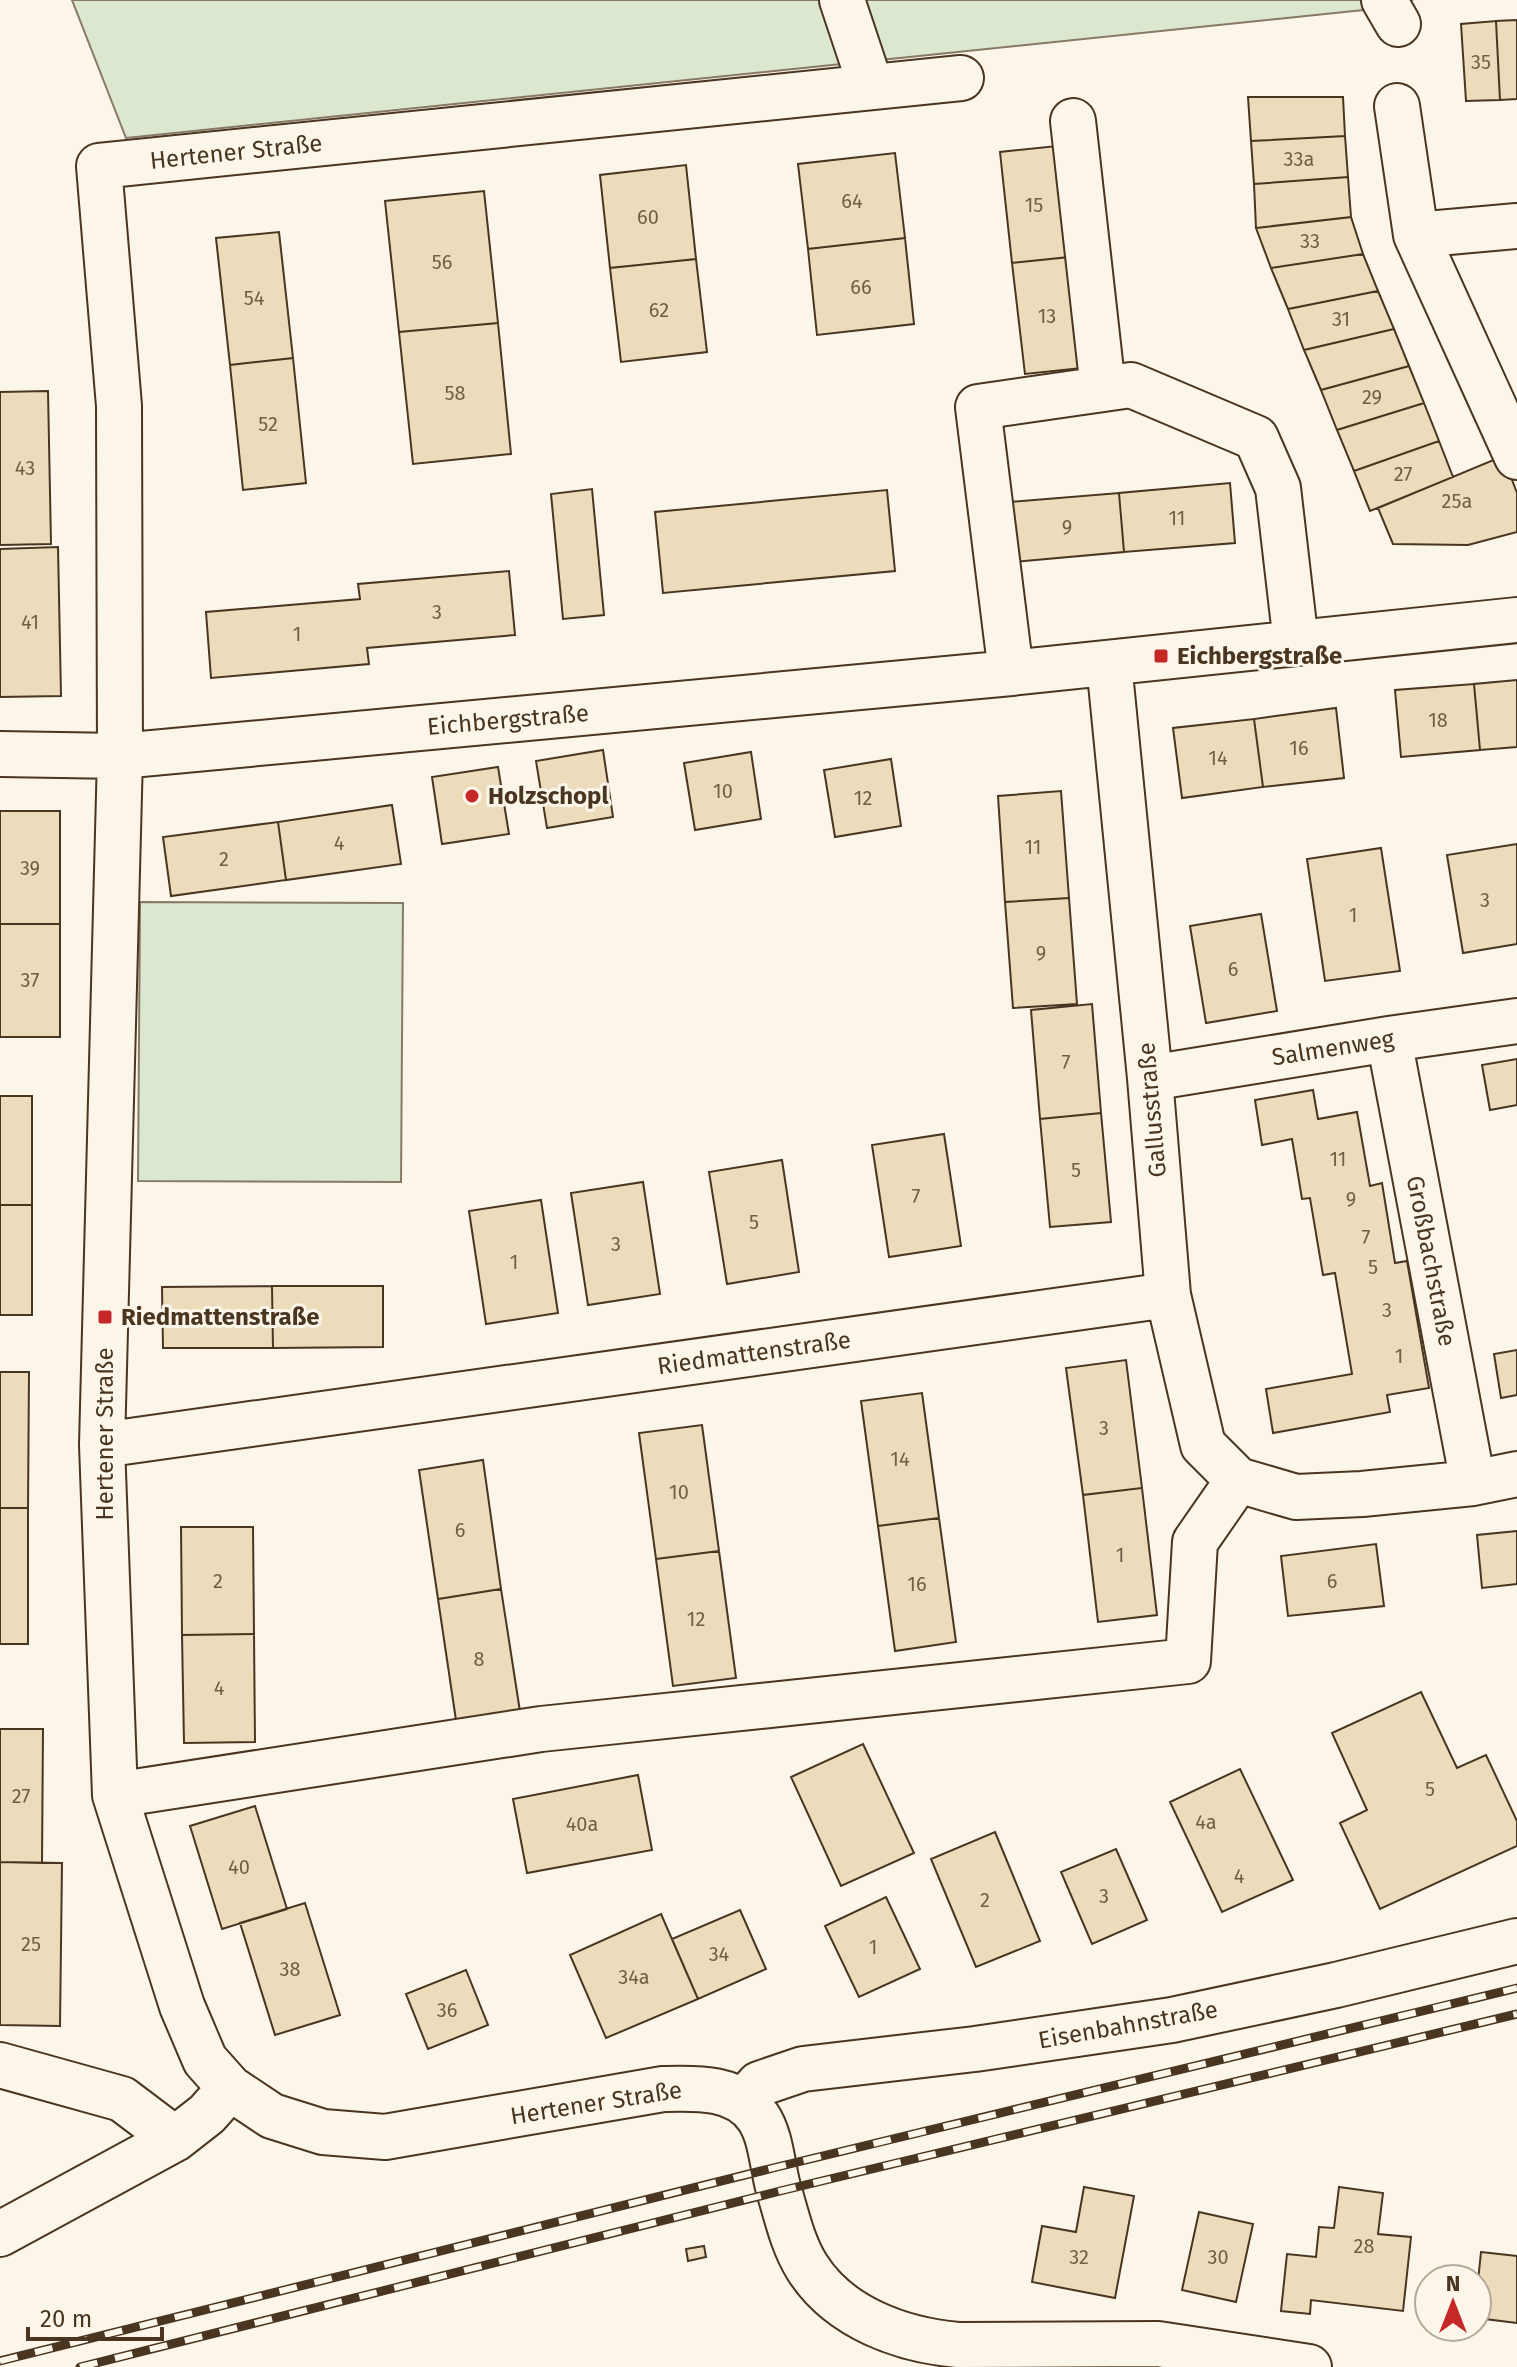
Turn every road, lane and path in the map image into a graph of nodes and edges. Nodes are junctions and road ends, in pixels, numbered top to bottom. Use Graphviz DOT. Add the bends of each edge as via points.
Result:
graph roads {
  1 [pos="842,0"];
  2 [pos="961,78"];
  3 [pos="871,87"];
  4 [pos="1397,106"];
  5 [pos="1073,121"];
  6 [pos="1517,226"];
  7 [pos="1416,235"];
  8 [pos="1103,389"];
  9 [pos="1517,457"];
  10 [pos="1517,620"];
  11 [pos="1296,643"];
  12 [pos="1109,663"];
  13 [pos="1011,673"];
  14 [pos="0,754"];
  15 [pos="120,756"];
  16 [pos="1517,1021"];
  17 [pos="1389,1039"];
  18 [pos="1150,1078"];
  19 [pos="1168,1295"];
  20 [pos="102,1445"];
  21 [pos="1517,1474"];
  22 [pos="1238,1480"];
  23 [pos="1473,1483"];
  24 [pos="115,1795"];
  25 [pos="1517,1941"];
  26 [pos="0,2065"];
  27 [pos="230,2088"];
  28 [pos="743,2102"];
  29 [pos="175,2139"];
  30 [pos="0,2234"];
  31 [pos="1309,2367"];
  1 -- 3 [label="street"];
  2 -- 3 [label="street, Hertener Straße"];
  3 -- 15 [label="street, Hertener Straße" via="99,166 119,406"];
  4 -- 7 [label="street"];
  5 -- 8 [label="street"];
  6 -- 7 [label="street"];
  7 -- 9 [label="street"];
  8 -- 11 [label="street" via="1131,385 1256,438 1278,488"];
  8 -- 13 [label="street" via="978,407"];
  10 -- 11 [label="street, Eichbergstraße"];
  11 -- 12 [label="street, Eichbergstraße"];
  12 -- 13 [label="street, Eichbergstraße"];
  12 -- 18 [label="street, Gallusstraße"];
  13 -- 15 [label="street, Eichbergstraße"];
  14 -- 15 [label="street"];
  15 -- 20 [label="street, Hertener Straße"];
  16 -- 17 [label="street, Salmenweg"];
  17 -- 18 [label="street, Salmenweg"];
  17 -- 23 [label="street, Großbachstraße"];
  18 -- 19 [label="street, Gallusstraße"];
  19 -- 20 [label="street, Riedmattenstraße"];
  19 -- 22 [label="street, Gallusstraße" via="1203,1445"];
  20 -- 24 [label="street, Hertener Straße"];
  21 -- 23 [label="street"];
  22 -- 23 [label="street, Gallusstraße" via="1296,1497"];
  22 -- 24 [label="street" via="1195,1542 1188,1661 541,1729"];
  24 -- 27 [label="street, Hertener Straße" via="182,2006 205,2060"];
  25 -- 28 [label="street, Eisenbahnstraße" via="1172,2020 803,2069 759,2084"];
  26 -- 29 [label="street" via="122,2099"];
  27 -- 28 [label="street, Hertener Straße" via="272,2116 323,2132 385,2137 663,2089 698,2088"];
  27 -- 29 [label="street"];
  28 -- 31 [label="street" via="766,2134 790,2229 806,2267 861,2318 930,2343 1158,2344"];
  29 -- 30 [label="street"];
}
